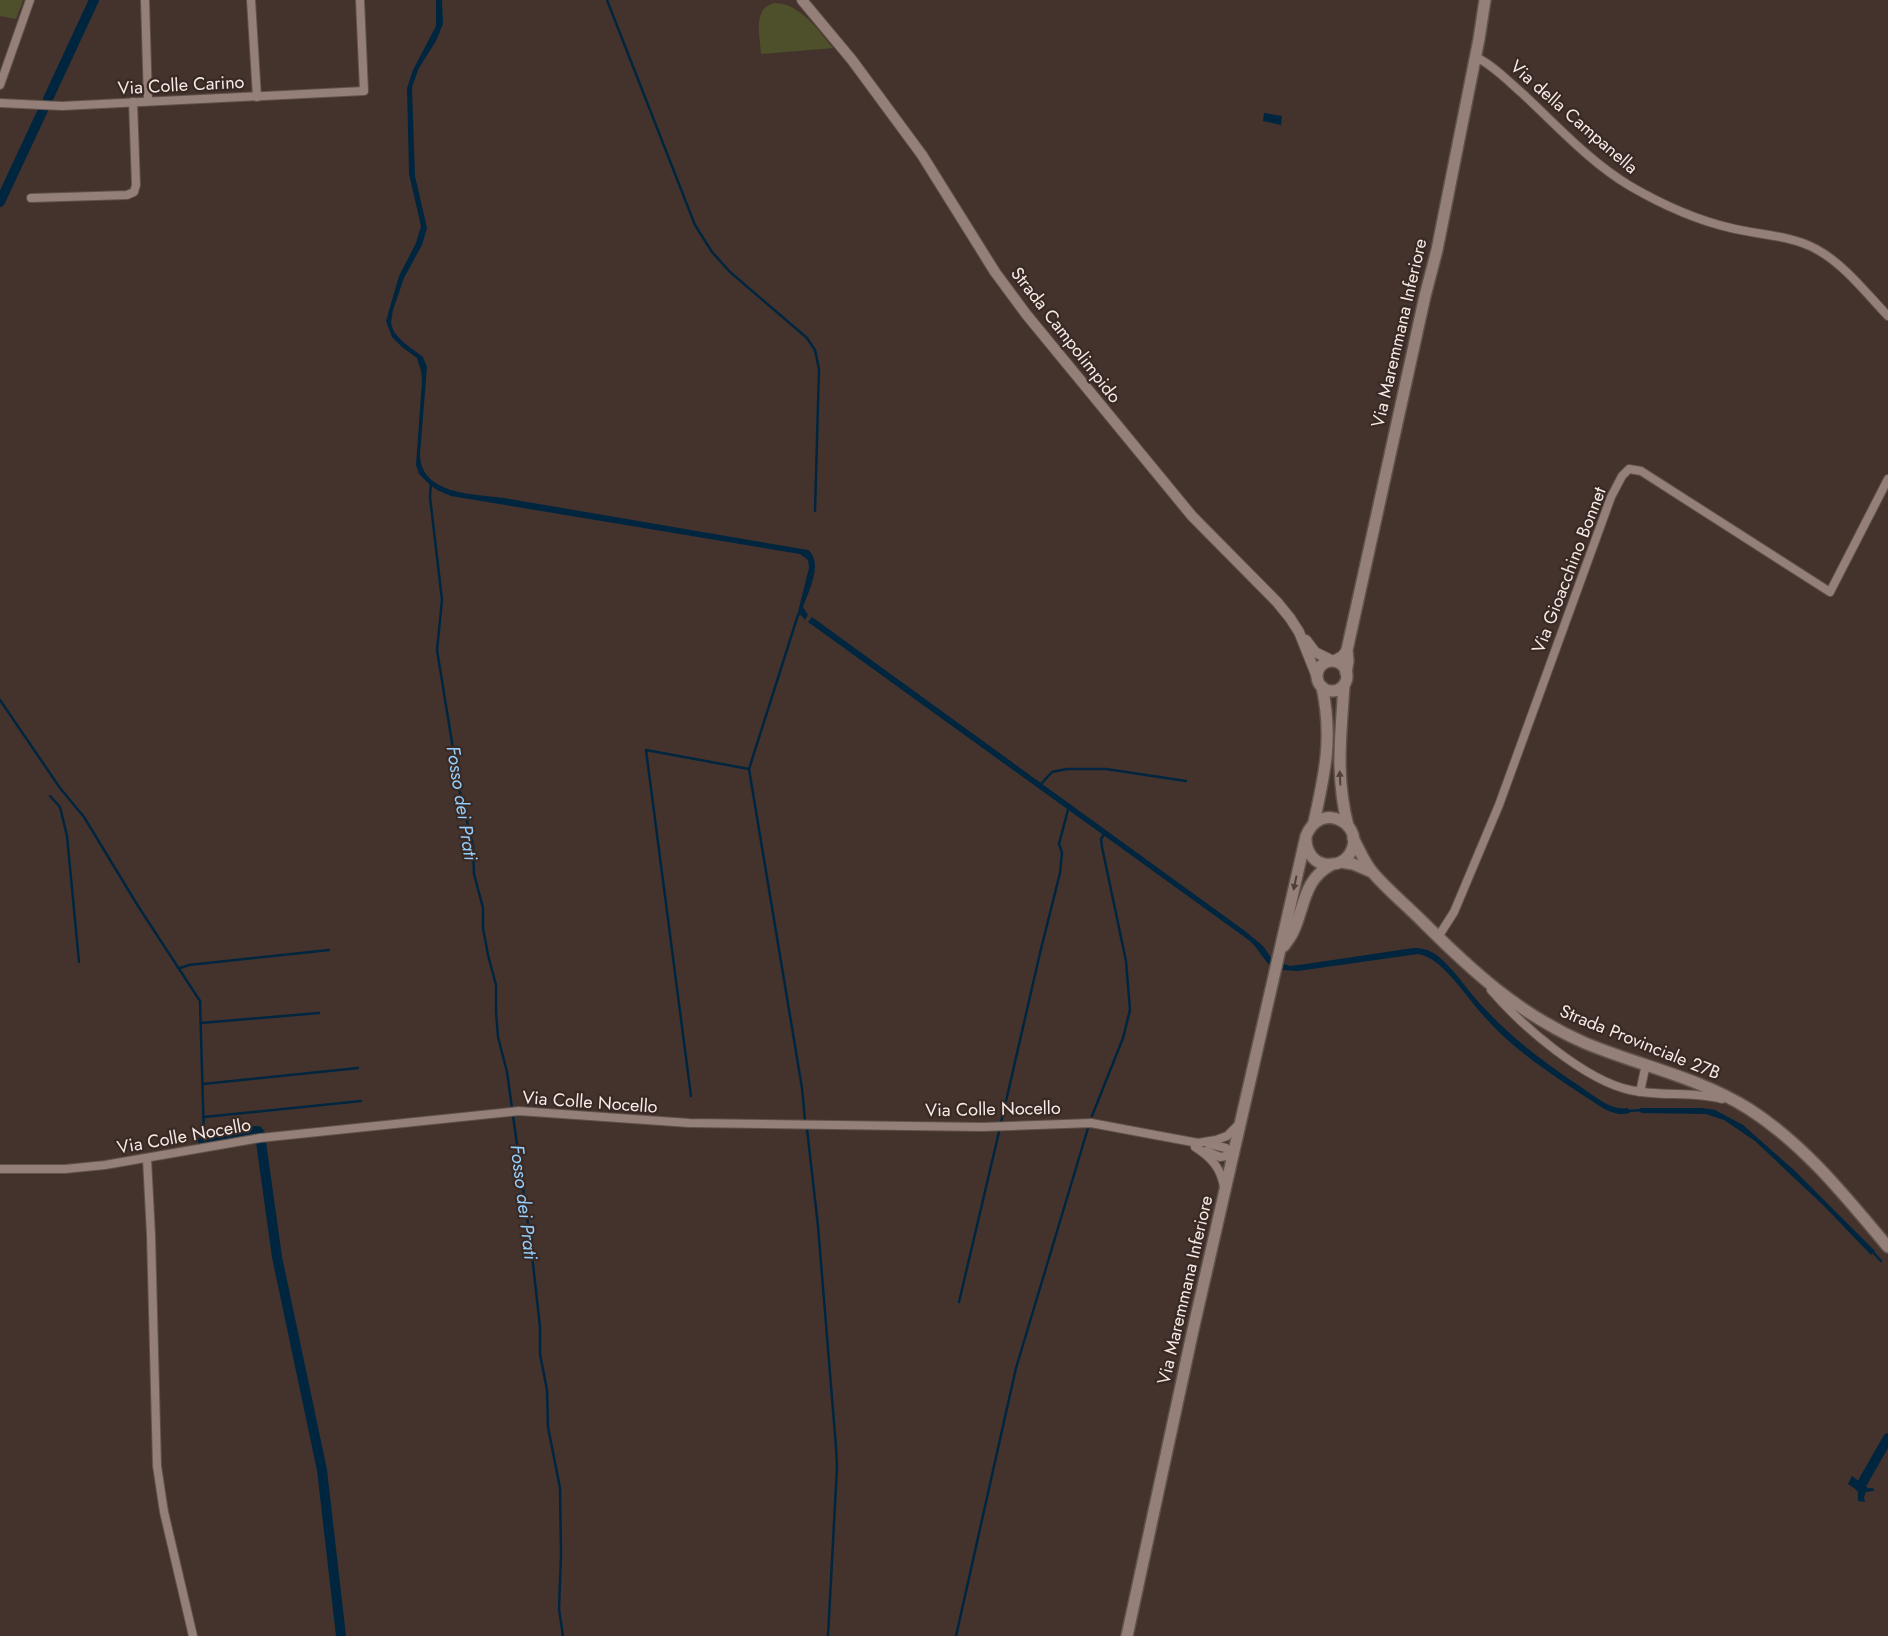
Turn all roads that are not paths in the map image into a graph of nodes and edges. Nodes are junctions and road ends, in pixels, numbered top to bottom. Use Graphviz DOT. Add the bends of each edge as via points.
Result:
graph roads {
  1 [pos="30,0"];
  2 [pos="145,0"];
  3 [pos="251,0"];
  4 [pos="360,0"];
  5 [pos="802,0"];
  6 [pos="1485,0"];
  7 [pos="1476,57"];
  8 [pos="0,85"];
  9 [pos="257,96"];
  10 [pos="148,101"];
  11 [pos="133,102"];
  12 [pos="0,104"];
  13 [pos="31,198"];
  14 [pos="1888,316"];
  15 [pos="1888,479"];
  16 [pos="1299,632"];
  17 [pos="1347,650"];
  18 [pos="1333,662"];
  19 [pos="1345,679"];
  20 [pos="1320,682"];
  21 [pos="1314,822"];
  22 [pos="1348,826"];
  23 [pos="1306,836"];
  24 [pos="1353,838"];
  25 [pos="1336,863"];
  26 [pos="1374,874"];
  27 [pos="1438,937"];
  28 [pos="1281,952"];
  29 [pos="1482,978"];
  30 [pos="1646,1064"];
  31 [pos="1640,1092"];
  32 [pos="1741,1104"];
  33 [pos="1242,1119"];
  34 [pos="1196,1145"];
  35 [pos="1233,1155"];
  36 [pos="147,1159"];
  37 [pos="0,1169"];
  38 [pos="1225,1194"];
  39 [pos="1888,1247"];
  40 [pos="193,1636"];
  41 [pos="1127,1636"];
  1 -- 8 [label="street"];
  2 -- 10 [label="street"];
  3 -- 9 [label="street"];
  4 -- 9 [label="street, Via Colle Carino" via="364,91"];
  5 -- 16 [label="street, Strada Campolimpido" via="852,60 922,155 1020,307 1183,506 1277,602"];
  6 -- 7 [label="main road, Via Maremmana Inferiore"];
  7 -- 14 [label="street, Via della Campanella" via="1501,74 1603,167 1625,183 1705,220 1784,238 1817,250 1840,266"];
  7 -- 17 [label="main road, Via Maremmana Inferiore" via="1437,250 1422,305"];
  9 -- 10 [label="street, Via Colle Carino"];
  10 -- 11 [label="street, Via Colle Carino"];
  11 -- 12 [label="street, Via Colle Carino" via="62,106"];
  11 -- 13 [label="street" via="134,192 127,195"];
  15 -- 27 [label="street, Via Gioacchino Bonnet" via="1830,592 1641,471 1629,468 1611,497 1499,805 1454,912"];
  16 -- 18 [label="street" via="1315,652"];
  16 -- 20 [label="street, Strada Campolimpido"];
  17 -- 18 [label="street"];
  17 -- 19 [label="main road, Via Maremmana Inferiore"];
  18 -- 19 [label="main road" via="1342,665"];
  18 -- 20 [label="main road" via="1323,664 1318,672"];
  19 -- 20 [label="main road" via="1340,688 1331,691"];
  22 -- 19 [label="main road, Via Maremmana Inferiore, one-way" via="1340,782"];
  20 -- 21 [label="main road" via="1327,714 1328,741"];
  21 -- 22 [label="main road" via="1321,818 1336,818"];
  21 -- 23 [label="main road"];
  22 -- 24 [label="main road"];
  23 -- 25 [label="main road" via="1311,856 1317,861"];
  23 -- 28 [label="main road, Via Maremmana Inferiore, one-way"];
  24 -- 25 [label="main road" via="1351,852"];
  24 -- 26 [label="main road"];
  25 -- 26 [label="main road" via="1358,865"];
  25 -- 28 [label="main road, Via Maremmana Inferiore" via="1320,872 1310,884 1293,932"];
  26 -- 27 [label="main road, Strada Provinciale 27B"];
  27 -- 29 [label="main road, Strada Provinciale 27B"];
  28 -- 33 [label="main road, Via Maremmana Inferiore"];
  29 -- 30 [label="main road, Strada Provinciale 27B" via="1507,999 1566,1034"];
  29 -- 31 [label="street" via="1521,1022 1568,1058 1609,1083"];
  30 -- 31 [label="street"];
  30 -- 32 [label="main road, Strada Provinciale 27B" via="1700,1083"];
  31 -- 32 [label="street" via="1702,1094"];
  32 -- 39 [label="main road, Strada Provinciale 27B" via="1807,1156"];
  33 -- 34 [label="street" via="1227,1136"];
  33 -- 35 [label="main road, Via Maremmana Inferiore"];
  34 -- 35 [label="street" via="1221,1146"];
  34 -- 36 [label="street, Via Colle Nocello" via="1108,1125 1085,1123 982,1127 688,1123 520,1111 278,1136"];
  34 -- 38 [label="street" via="1218,1168"];
  35 -- 38 [label="main road, Via Maremmana Inferiore"];
  36 -- 37 [label="street, Via Colle Nocello" via="65,1169"];
  36 -- 40 [label="street" via="157,1466 164,1512"];
  38 -- 41 [label="main road, Via Maremmana Inferiore"];
}
